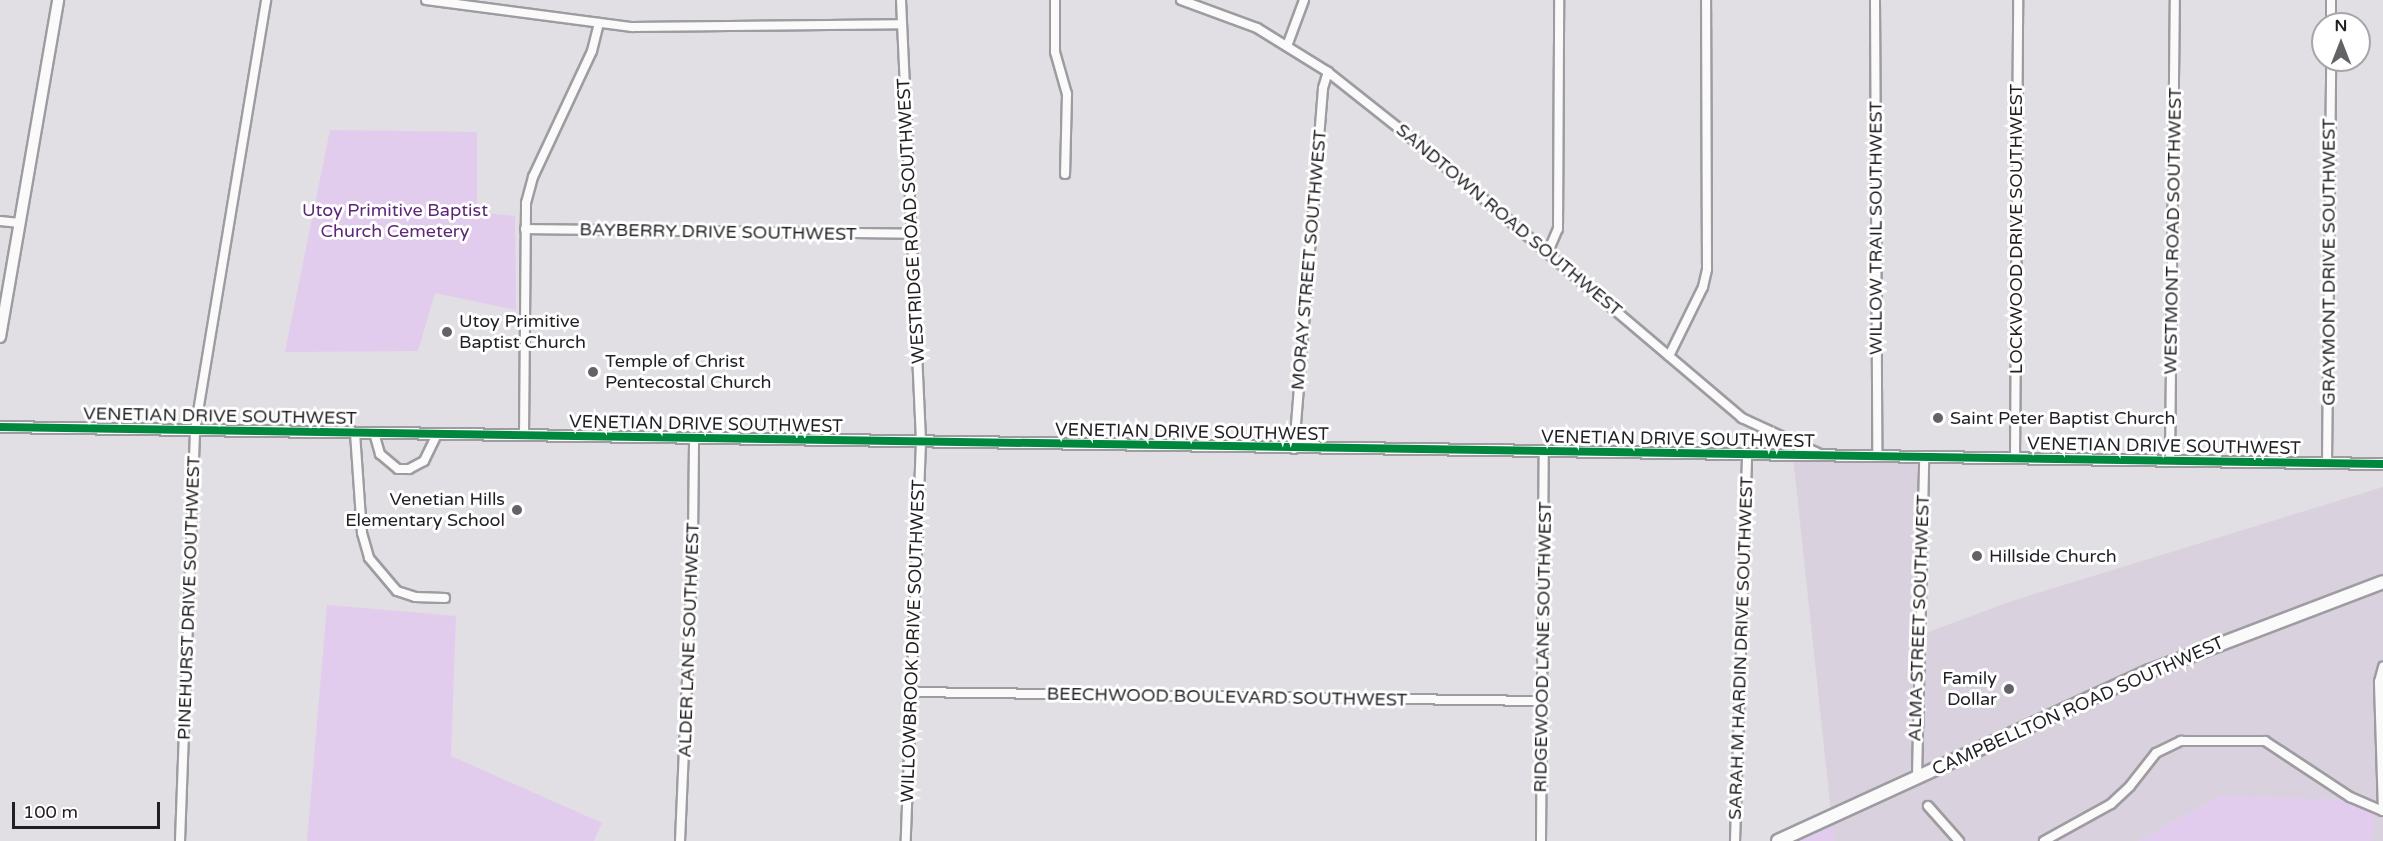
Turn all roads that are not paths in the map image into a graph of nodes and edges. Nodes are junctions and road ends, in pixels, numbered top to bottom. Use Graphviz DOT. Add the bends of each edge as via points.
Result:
graph roads {
  1 [pos="58,0"];
  2 [pos="266,0"];
  3 [pos="426,0"];
  4 [pos="901,0"];
  5 [pos="1055,0"];
  6 [pos="1181,0"];
  7 [pos="1304,0"];
  8 [pos="1559,0"];
  9 [pos="1706,0"];
  10 [pos="1875,0"];
  11 [pos="2018,0"];
  12 [pos="2175,0"];
  13 [pos="599,23"];
  14 [pos="901,24"];
  15 [pos="1287,46"];
  16 [pos="1328,72"];
  17 [pos="2331,72"];
  18 [pos="1065,174"];
  19 [pos="0,221"];
  20 [pos="20,223"];
  21 [pos="525,229"];
  22 [pos="912,234"];
  23 [pos="1548,252"];
  24 [pos="0,337"];
  25 [pos="1669,356"];
  26 [pos="0,427"];
  27 [pos="195,430"];
  28 [pos="355,433"];
  29 [pos="374,433"];
  30 [pos="437,434"];
  31 [pos="524,436"];
  32 [pos="694,439"];
  33 [pos="921,442"];
  34 [pos="1294,449"];
  35 [pos="1544,452"];
  36 [pos="1747,455"];
  37 [pos="1826,456"];
  38 [pos="1877,457"];
  39 [pos="1924,458"];
  40 [pos="2015,459"];
  41 [pos="2170,461"];
  42 [pos="2327,463"];
  43 [pos="2383,464"];
  44 [pos="2383,582"];
  45 [pos="445,598"];
  46 [pos="2383,667"];
  47 [pos="911,692"];
  48 [pos="1542,701"];
  49 [pos="1917,777"];
  50 [pos="1928,806"];
  51 [pos="180,841"];
  52 [pos="680,841"];
  53 [pos="906,841"];
  54 [pos="1541,841"];
  55 [pos="1735,841"];
  56 [pos="1778,841"];
  57 [pos="1959,841"];
  58 [pos="2044,841"];
  1 -- 20 [label="street"];
  2 -- 27 [label="street, PINEHURST DRIVE SOUTHWEST"];
  3 -- 13 [label="street"];
  4 -- 14 [label="street, WESTRIDGE ROAD SOUTHWEST"];
  5 -- 18 [label="street" via="1054,45 1067,94"];
  6 -- 15 [label="street, SANDTOWN ROAD SOUTHWEST" via="1231,16"];
  7 -- 15 [label="street"];
  8 -- 23 [label="street" via="1558,229"];
  9 -- 25 [label="street" via="1707,269 1703,287"];
  10 -- 38 [label="street, WILLOW TRAIL SOUTHWEST"];
  11 -- 40 [label="street, LOCKWOOD DRIVE SOUTHWEST"];
  12 -- 41 [label="street, WESTMONT ROAD SOUTHWEST"];
  13 -- 14 [label="street" via="632,27"];
  13 -- 21 [label="street" via="592,51 533,177"];
  14 -- 22 [label="street, WESTRIDGE ROAD SOUTHWEST"];
  15 -- 16 [label="street, SANDTOWN ROAD SOUTHWEST"];
  16 -- 23 [label="street, SANDTOWN ROAD SOUTHWEST"];
  16 -- 34 [label="street, MORAY STREET SOUTHWEST" via="1322,100"];
  17 -- 42 [label="street, GRAYMONT DRIVE SOUTHWEST"];
  19 -- 20 [label="street"];
  20 -- 24 [label="street"];
  21 -- 22 [label="street, BAYBERRY DRIVE SOUTHWEST"];
  21 -- 31 [label="street"];
  22 -- 33 [label="street, WESTRIDGE ROAD SOUTHWEST"];
  23 -- 25 [label="street, SANDTOWN ROAD SOUTHWEST"];
  25 -- 37 [label="street, SANDTOWN ROAD SOUTHWEST" via="1742,418"];
  26 -- 27 [label="street, VENETIAN DRIVE SOUTHWEST"];
  27 -- 28 [label="street, VENETIAN DRIVE SOUTHWEST"];
  27 -- 51 [label="street, PINEHURST DRIVE SOUTHWEST"];
  28 -- 29 [label="street, VENETIAN DRIVE SOUTHWEST"];
  28 -- 45 [label="street" via="362,533 369,558 397,591 415,597"];
  29 -- 30 [label="street, VENETIAN DRIVE SOUTHWEST"];
  29 -- 30 [label="street" via="380,454 398,469 418,466 424,461"];
  30 -- 31 [label="street, VENETIAN DRIVE SOUTHWEST"];
  31 -- 32 [label="street, VENETIAN DRIVE SOUTHWEST"];
  32 -- 33 [label="street, VENETIAN DRIVE SOUTHWEST"];
  32 -- 52 [label="street, ALDER LANE SOUTHWEST"];
  33 -- 34 [label="street, VENETIAN DRIVE SOUTHWEST"];
  33 -- 47 [label="street, WILLOWBROOK DRIVE SOUTHWEST"];
  34 -- 35 [label="street, VENETIAN DRIVE SOUTHWEST"];
  35 -- 36 [label="street, VENETIAN DRIVE SOUTHWEST"];
  35 -- 48 [label="street, RIDGEWOOD LANE SOUTHWEST"];
  36 -- 37 [label="street, VENETIAN DRIVE SOUTHWEST"];
  36 -- 55 [label="street, SARAH M HARDIN DRIVE SOUTHWEST"];
  37 -- 38 [label="street, VENETIAN DRIVE SOUTHWEST"];
  38 -- 39 [label="street, VENETIAN DRIVE SOUTHWEST"];
  39 -- 40 [label="street, VENETIAN DRIVE SOUTHWEST"];
  39 -- 49 [label="street, ALMA STREET SOUTHWEST"];
  40 -- 41 [label="street, VENETIAN DRIVE SOUTHWEST"];
  41 -- 42 [label="street, VENETIAN DRIVE SOUTHWEST"];
  42 -- 43 [label="street, VENETIAN DRIVE SOUTHWEST"];
  44 -- 49 [label="main road, CAMPBELLTON ROAD SOUTHWEST" via="2171,662"];
  46 -- 58 [label="street" via="2379,682 2383,811 2350,797 2265,741 2181,741 2156,753 2110,804"];
  47 -- 48 [label="street, BEECHWOOD BOULEVARD SOUTHWEST"];
  47 -- 53 [label="street, WILLOWBROOK DRIVE SOUTHWEST"];
  48 -- 54 [label="street, RIDGEWOOD LANE SOUTHWEST"];
  49 -- 56 [label="main road, CAMPBELLTON ROAD SOUTHWEST"];
  50 -- 57 [label="street"];
}
